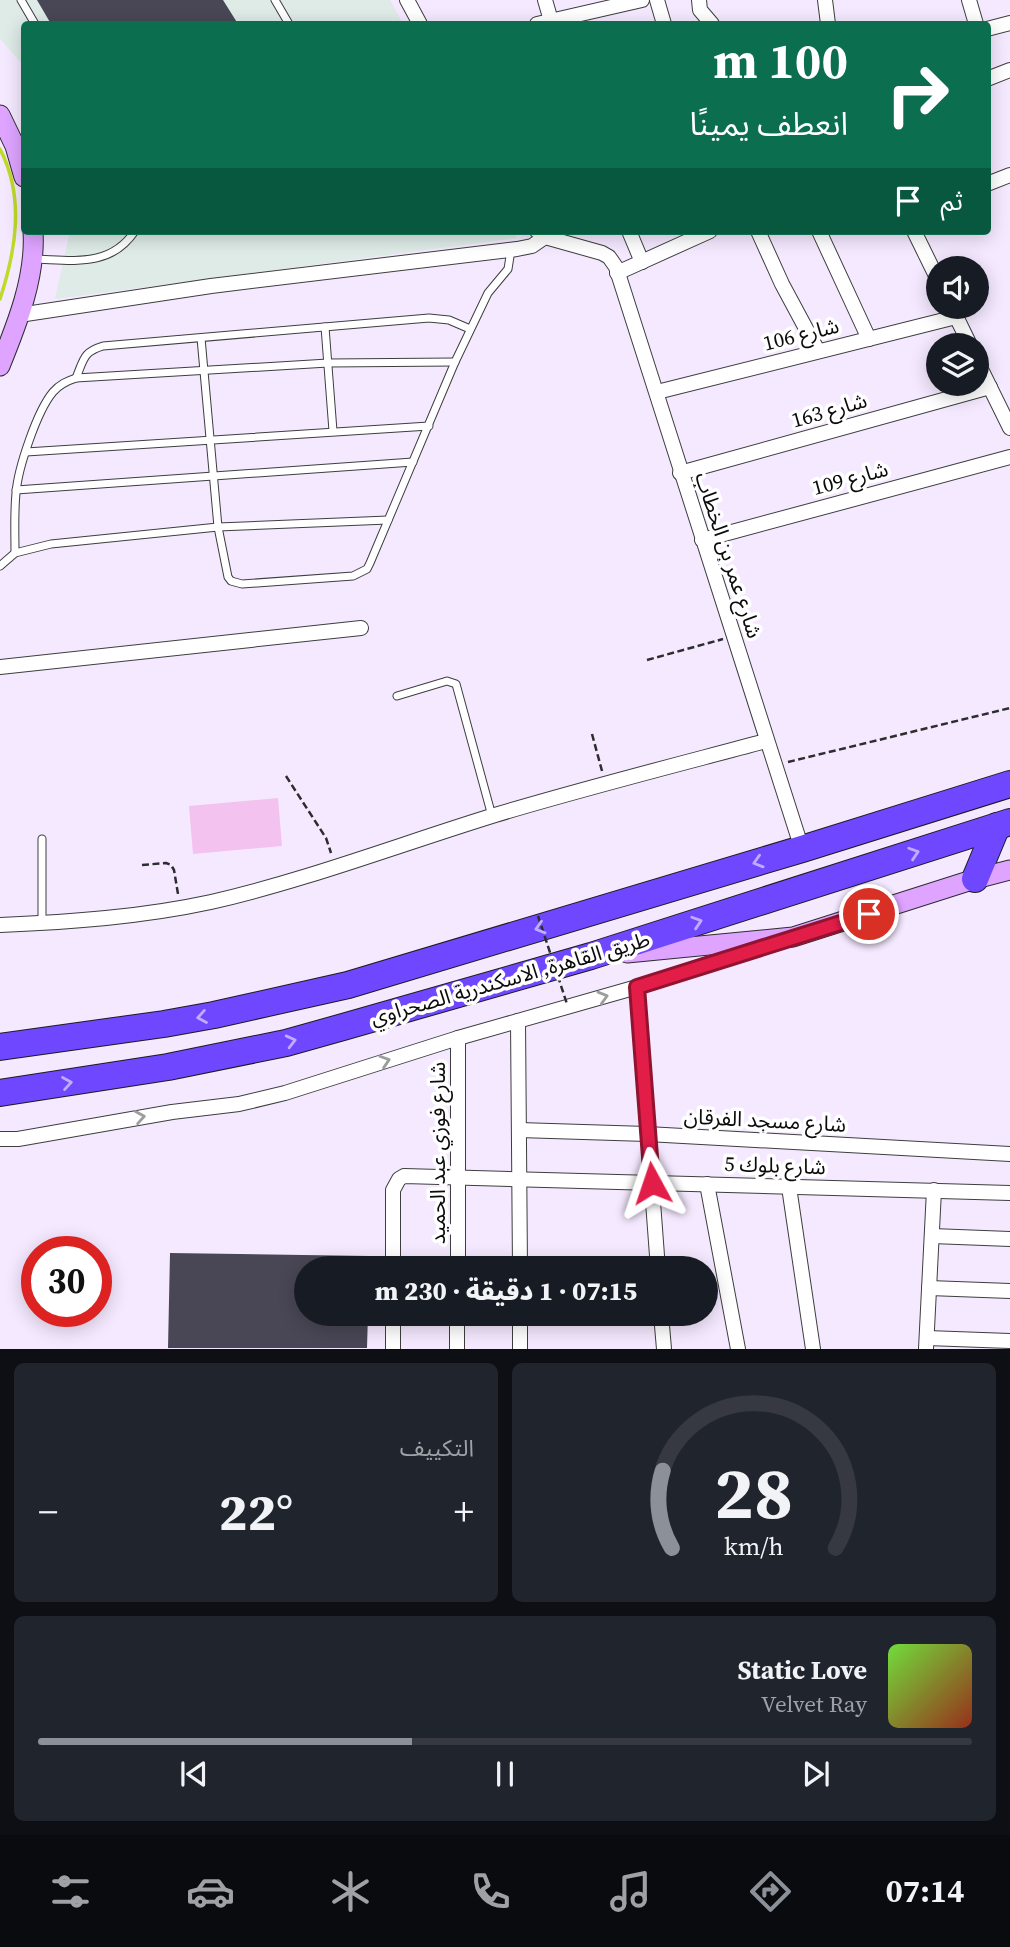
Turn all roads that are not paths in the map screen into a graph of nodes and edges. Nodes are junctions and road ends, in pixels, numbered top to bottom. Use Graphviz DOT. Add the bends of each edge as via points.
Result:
graph roads {
  1 [pos="21,0"];
  2 [pos="275,0"];
  3 [pos="407,0"];
  4 [pos="545,0"];
  5 [pos="642,0"];
  6 [pos="657,0"];
  7 [pos="699,0"];
  8 [pos="825,0"];
  9 [pos="969,0"];
  10 [pos="607,4"];
  11 [pos="33,21"];
  12 [pos="287,21"];
  13 [pos="418,21"];
  14 [pos="547,21"];
  15 [pos="553,21"];
  16 [pos="663,21"];
  17 [pos="709,21"];
  18 [pos="828,21"];
  19 [pos="975,21"];
  20 [pos="1010,23"];
  21 [pos="991,28"];
  22 [pos="1010,70"];
  23 [pos="991,77"];
  24 [pos="0,114"];
  25 [pos="21,167"];
  26 [pos="1010,175"];
  27 [pos="991,182"];
  28 [pos="33,235"];
  29 [pos="131,235"];
  30 [pos="540,235"];
  31 [pos="544,235"];
  32 [pos="631,235"];
  33 [pos="701,235"];
  34 [pos="760,235"];
  35 [pos="821,235"];
  36 [pos="916,235"];
  37 [pos="511,250"];
  38 [pos="926,256"];
  39 [pos="32,259"];
  40 [pos="642,262"];
  41 [pos="617,273"];
  42 [pos="19,315"];
  43 [pos="929,319"];
  44 [pos="324,327"];
  45 [pos="470,329"];
  46 [pos="201,338"];
  47 [pos="869,339"];
  48 [pos="818,351"];
  49 [pos="455,362"];
  50 [pos="328,363"];
  51 [pos="0,366"];
  52 [pos="204,370"];
  53 [pos="76,378"];
  54 [pos="990,387"];
  55 [pos="657,392"];
  56 [pos="429,426"];
  57 [pos="1010,428"];
  58 [pos="333,431"];
  59 [pos="211,439"];
  60 [pos="26,452"];
  61 [pos="1010,457"];
  62 [pos="413,462"];
  63 [pos="680,473"];
  64 [pos="213,475"];
  65 [pos="16,490"];
  66 [pos="388,520"];
  67 [pos="218,527"];
  68 [pos="702,540"];
  69 [pos="15,553"];
  70 [pos="0,566"];
  71 [pos="361,628"];
  72 [pos="0,667"];
  73 [pos="397,696"];
  74 [pos="766,740"];
  75 [pos="1010,784"];
  76 [pos="492,816"];
  77 [pos="1003,824"];
  78 [pos="42,839"];
  79 [pos="802,849"];
  80 [pos="1010,863"];
  81 [pos="1010,870"];
  82 [pos="975,880"];
  83 [pos="42,923"];
  84 [pos="0,925"];
  85 [pos="793,936"];
  86 [pos="591,956"];
  87 [pos="637,987"];
  88 [pos="518,1021"];
  89 [pos="458,1038"];
  90 [pos="0,1047"];
  91 [pos="0,1093"];
  92 [pos="519,1130"];
  93 [pos="648,1134"];
  94 [pos="0,1139"];
  95 [pos="1010,1154"];
  96 [pos="459,1178"];
  97 [pos="520,1179"];
  98 [pos="652,1183"];
  99 [pos="707,1184"];
  100 [pos="789,1186"];
  101 [pos="934,1191"];
  102 [pos="1010,1193"];
  103 [pos="932,1236"];
  104 [pos="1010,1239"];
  105 [pos="393,1256"];
  106 [pos="458,1256"];
  107 [pos="520,1256"];
  108 [pos="657,1256"];
  109 [pos="929,1288"];
  110 [pos="1010,1291"];
  111 [pos="393,1326"];
  112 [pos="457,1326"];
  113 [pos="520,1326"];
  114 [pos="663,1326"];
  115 [pos="1010,1341"];
  116 [pos="926,1343"];
  117 [pos="393,1349"];
  118 [pos="457,1349"];
  119 [pos="520,1349"];
  120 [pos="664,1349"];
  121 [pos="738,1349"];
  122 [pos="813,1349"];
  1 -- 11 [label="lane"];
  2 -- 12 [label="lane"];
  3 -- 13 [label="street"];
  4 -- 14 [label="street"];
  5 -- 10 [label="street"];
  6 -- 16 [label="street"];
  7 -- 17 [label="street" via="700,10"];
  8 -- 18 [label="street"];
  9 -- 19 [label="street"];
  10 -- 15 [label="street"];
  20 -- 21 [label="street"];
  22 -- 23 [label="street"];
  24 -- 25 [label="street"];
  26 -- 27 [label="street"];
  28 -- 39 [label="street"];
  29 -- 39 [label="lane" via="119,249 92,260"];
  30 -- 37 [label="street" via="532,246"];
  31 -- 41 [label="street" via="602,253"];
  32 -- 40 [label="street"];
  33 -- 40 [label="street"];
  34 -- 48 [label="street"];
  35 -- 47 [label="street"];
  36 -- 38 [label="street"];
  37 -- 42 [label="street" via="211,286"];
  37 -- 45 [label="lane" via="508,269 488,293"];
  39 -- 42 [label="street"];
  40 -- 41 [label="street"];
  41 -- 55 [label="street, شارع عمر بن الخطاب"];
  42 -- 51 [label="street"];
  43 -- 47 [label="street, شارع 106"];
  44 -- 45 [label="lane" via="429,318"];
  44 -- 46 [label="lane"];
  44 -- 50 [label="lane"];
  45 -- 49 [label="lane"];
  46 -- 52 [label="lane"];
  46 -- 53 [label="lane" via="103,346 86,355"];
  47 -- 48 [label="street, شارع 106"];
  48 -- 55 [label="street, شارع 106"];
  49 -- 50 [label="lane"];
  49 -- 56 [label="lane"];
  50 -- 52 [label="lane"];
  50 -- 58 [label="lane"];
  52 -- 53 [label="lane"];
  52 -- 59 [label="lane"];
  53 -- 60 [label="lane" via="51,394"];
  54 -- 57 [label="street"];
  54 -- 63 [label="street, شارع 163"];
  55 -- 63 [label="street, شارع عمر بن الخطاب"];
  56 -- 58 [label="lane"];
  56 -- 62 [label="lane"];
  58 -- 59 [label="lane"];
  59 -- 60 [label="lane"];
  59 -- 64 [label="lane"];
  60 -- 65 [label="lane"];
  61 -- 68 [label="street, شارع 109"];
  62 -- 64 [label="lane"];
  62 -- 66 [label="lane"];
  63 -- 68 [label="street, شارع عمر بن الخطاب"];
  64 -- 65 [label="lane"];
  64 -- 67 [label="lane"];
  65 -- 69 [label="lane"];
  66 -- 67 [label="lane"];
  66 -- 67 [label="lane" via="367,569 359,574 242,584 228,577"];
  67 -- 69 [label="lane" via="51,544"];
  68 -- 74 [label="street, شارع عمر بن الخطاب"];
  69 -- 70 [label="lane"];
  71 -- 72 [label="street"];
  73 -- 76 [label="lane" via="447,681 456,684"];
  74 -- 76 [label="street"];
  74 -- 79 [label="street, شارع عمر بن الخطاب"];
  75 -- 79 [label="highway, طريق القاهرة, الاسكندرية الصحراوي"];
  76 -- 83 [label="street" via="251,892 181,907"];
  77 -- 82 [label="highway"];
  86 -- 77 [label="highway, طريق القاهرة, الاسكندرية الصحراوي, one-way"];
  78 -- 83 [label="lane"];
  79 -- 90 [label="highway, طريق القاهرة, الاسكندرية الصحراوي, one-way" via="329,990 164,1024"];
  80 -- 82 [label="street" via="986,870"];
  81 -- 82 [label="street"];
  82 -- 85 [label="street"];
  83 -- 84 [label="street"];
  85 -- 86 [label="street"];
  85 -- 87 [label="street"];
  91 -- 86 [label="highway, طريق القاهرة, الاسكندرية الصحراوي, one-way" via="169,1068 286,1043"];
  88 -- 87 [label="street, one-way"];
  87 -- 93 [label="street"];
  88 -- 89 [label="street"];
  88 -- 92 [label="street"];
  94 -- 89 [label="street, one-way" via="239,1104"];
  89 -- 96 [label="street, شارع فوزي عبد الحميد"];
  92 -- 93 [label="street, شارع مسجد الفرقان"];
  92 -- 97 [label="street"];
  93 -- 95 [label="street, شارع مسجد الفرقان"];
  93 -- 98 [label="street"];
  96 -- 97 [label="street, شارع بلوك 5"];
  96 -- 105 [label="street, شارع بلوك 5" via="399,1179 393,1191"];
  96 -- 106 [label="street, شارع فوزي عبد الحميد"];
  97 -- 98 [label="street, شارع بلوك 5"];
  97 -- 107 [label="street"];
  98 -- 99 [label="street, شارع بلوك 5"];
  98 -- 108 [label="street"];
  99 -- 100 [label="street, شارع بلوك 5"];
  99 -- 121 [label="street"];
  100 -- 101 [label="street, شارع بلوك 5"];
  100 -- 122 [label="street"];
  101 -- 102 [label="street, شارع بلوك 5"];
  101 -- 103 [label="street"];
  103 -- 104 [label="street"];
  103 -- 109 [label="street"];
  109 -- 110 [label="street"];
  109 -- 116 [label="street"];
  111 -- 117 [label="street"];
  112 -- 118 [label="street"];
  113 -- 119 [label="street"];
  114 -- 120 [label="street"];
  115 -- 116 [label="street"];
}
